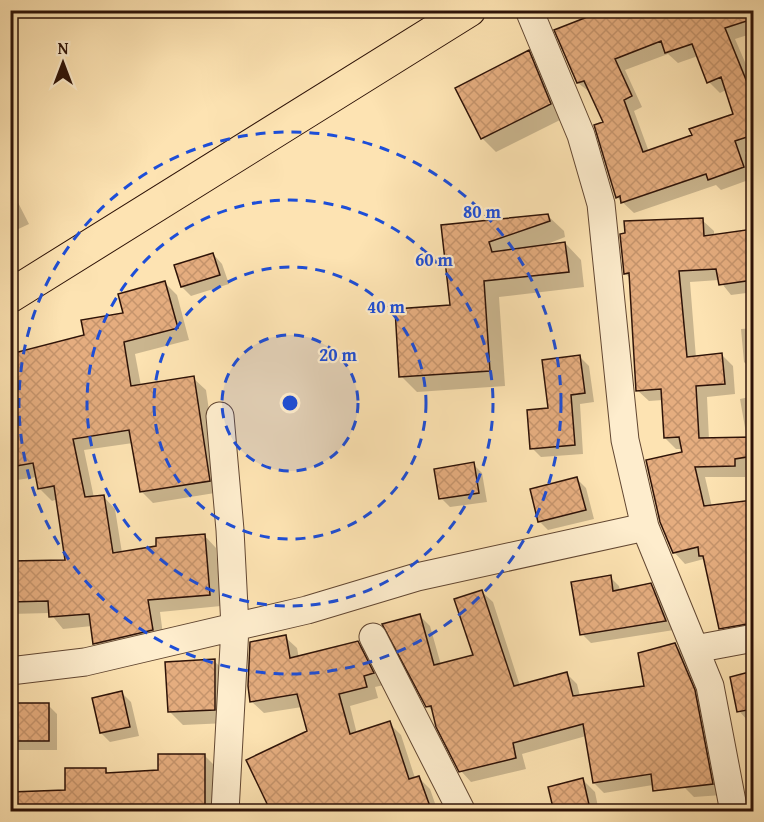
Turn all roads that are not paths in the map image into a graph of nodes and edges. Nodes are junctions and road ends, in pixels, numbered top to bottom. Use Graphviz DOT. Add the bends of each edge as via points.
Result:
graph roads {
  1 [pos="469,10"];
  2 [pos="528,10"];
  3 [pos="10,296"];
  4 [pos="220,416"];
  5 [pos="645,527"];
  6 [pos="235,627"];
  7 [pos="373,637"];
  8 [pos="753,638"];
  9 [pos="695,649"];
  10 [pos="10,671"];
  11 [pos="225,812"];
  12 [pos="462,812"];
  13 [pos="734,812"];
  1 -- 3 [label="highway"];
  2 -- 5 [label="street" via="580,135 601,204 625,440"];
  4 -- 6 [label="street"];
  5 -- 6 [label="street" via="417,577"];
  5 -- 9 [label="street"];
  6 -- 10 [label="street" via="85,662"];
  6 -- 11 [label="street"];
  7 -- 12 [label="street"];
  8 -- 9 [label="street"];
  9 -- 13 [label="street" via="710,686"];
}
